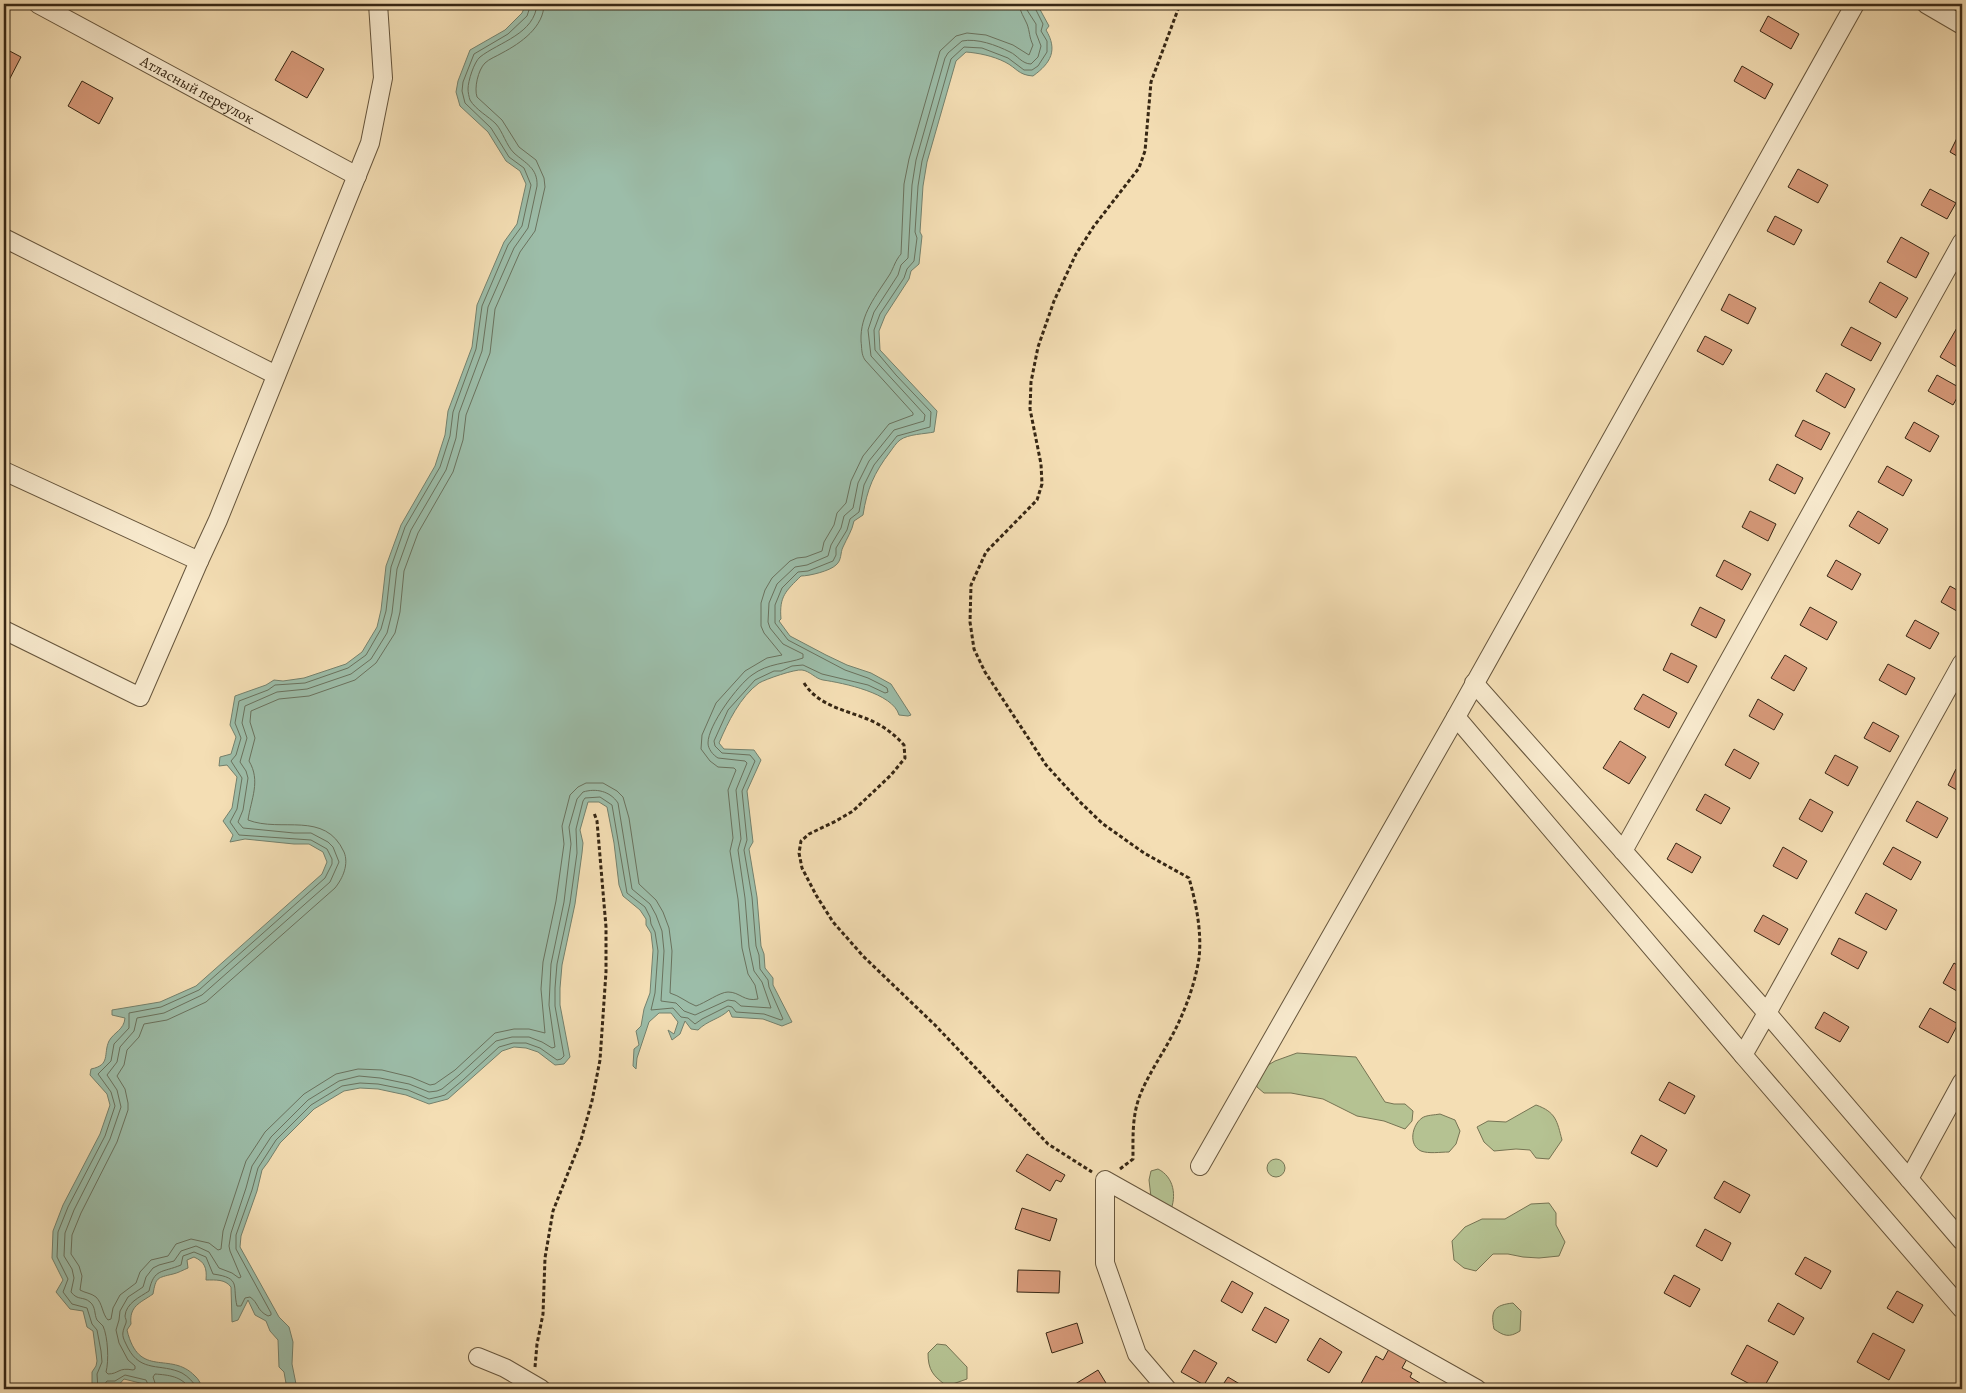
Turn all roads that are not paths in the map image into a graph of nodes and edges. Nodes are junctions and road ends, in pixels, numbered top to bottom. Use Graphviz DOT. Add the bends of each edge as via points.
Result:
graph roads {
  1 [pos="38,4"];
  2 [pos="378,4"];
  3 [pos="1855,4"];
  4 [pos="1926,4"];
  5 [pos="1962,25"];
  6 [pos="357,176"];
  7 [pos="4,238"];
  8 [pos="1962,242"];
  9 [pos="276,375"];
  10 [pos="4,471"];
  11 [pos="200,560"];
  12 [pos="4,630"];
  13 [pos="1962,663"];
  14 [pos="1474,683"];
  15 [pos="1456,717"];
  16 [pos="1623,850"];
  17 [pos="1767,1013"];
  18 [pos="1743,1055"];
  19 [pos="1962,1082"];
  20 [pos="1200,1166"];
  21 [pos="1909,1179"];
  22 [pos="1962,1241"];
  23 [pos="1962,1309"];
  24 [pos="478,1357"];
  25 [pos="538,1388"];
  26 [pos="1167,1389"];
  27 [pos="1477,1389"];
  1 -- 6 [label="street, Атласный переулок"];
  2 -- 6 [label="street" via="383,78 370,143"];
  3 -- 14 [label="street"];
  4 -- 5 [label="street"];
  6 -- 9 [label="street"];
  7 -- 9 [label="street"];
  8 -- 16 [label="street"];
  9 -- 11 [label="street"];
  10 -- 11 [label="street"];
  11 -- 12 [label="street" via="140,697"];
  13 -- 17 [label="street"];
  14 -- 15 [label="street"];
  14 -- 16 [label="street"];
  15 -- 18 [label="street"];
  15 -- 20 [label="street"];
  16 -- 17 [label="street"];
  17 -- 18 [label="street"];
  17 -- 21 [label="street"];
  18 -- 23 [label="street"];
  19 -- 21 [label="street"];
  21 -- 22 [label="street"];
  24 -- 25 [label="street" via="506,1368"];
  26 -- 27 [label="street" via="1137,1354 1105,1263 1105,1180"];
}
